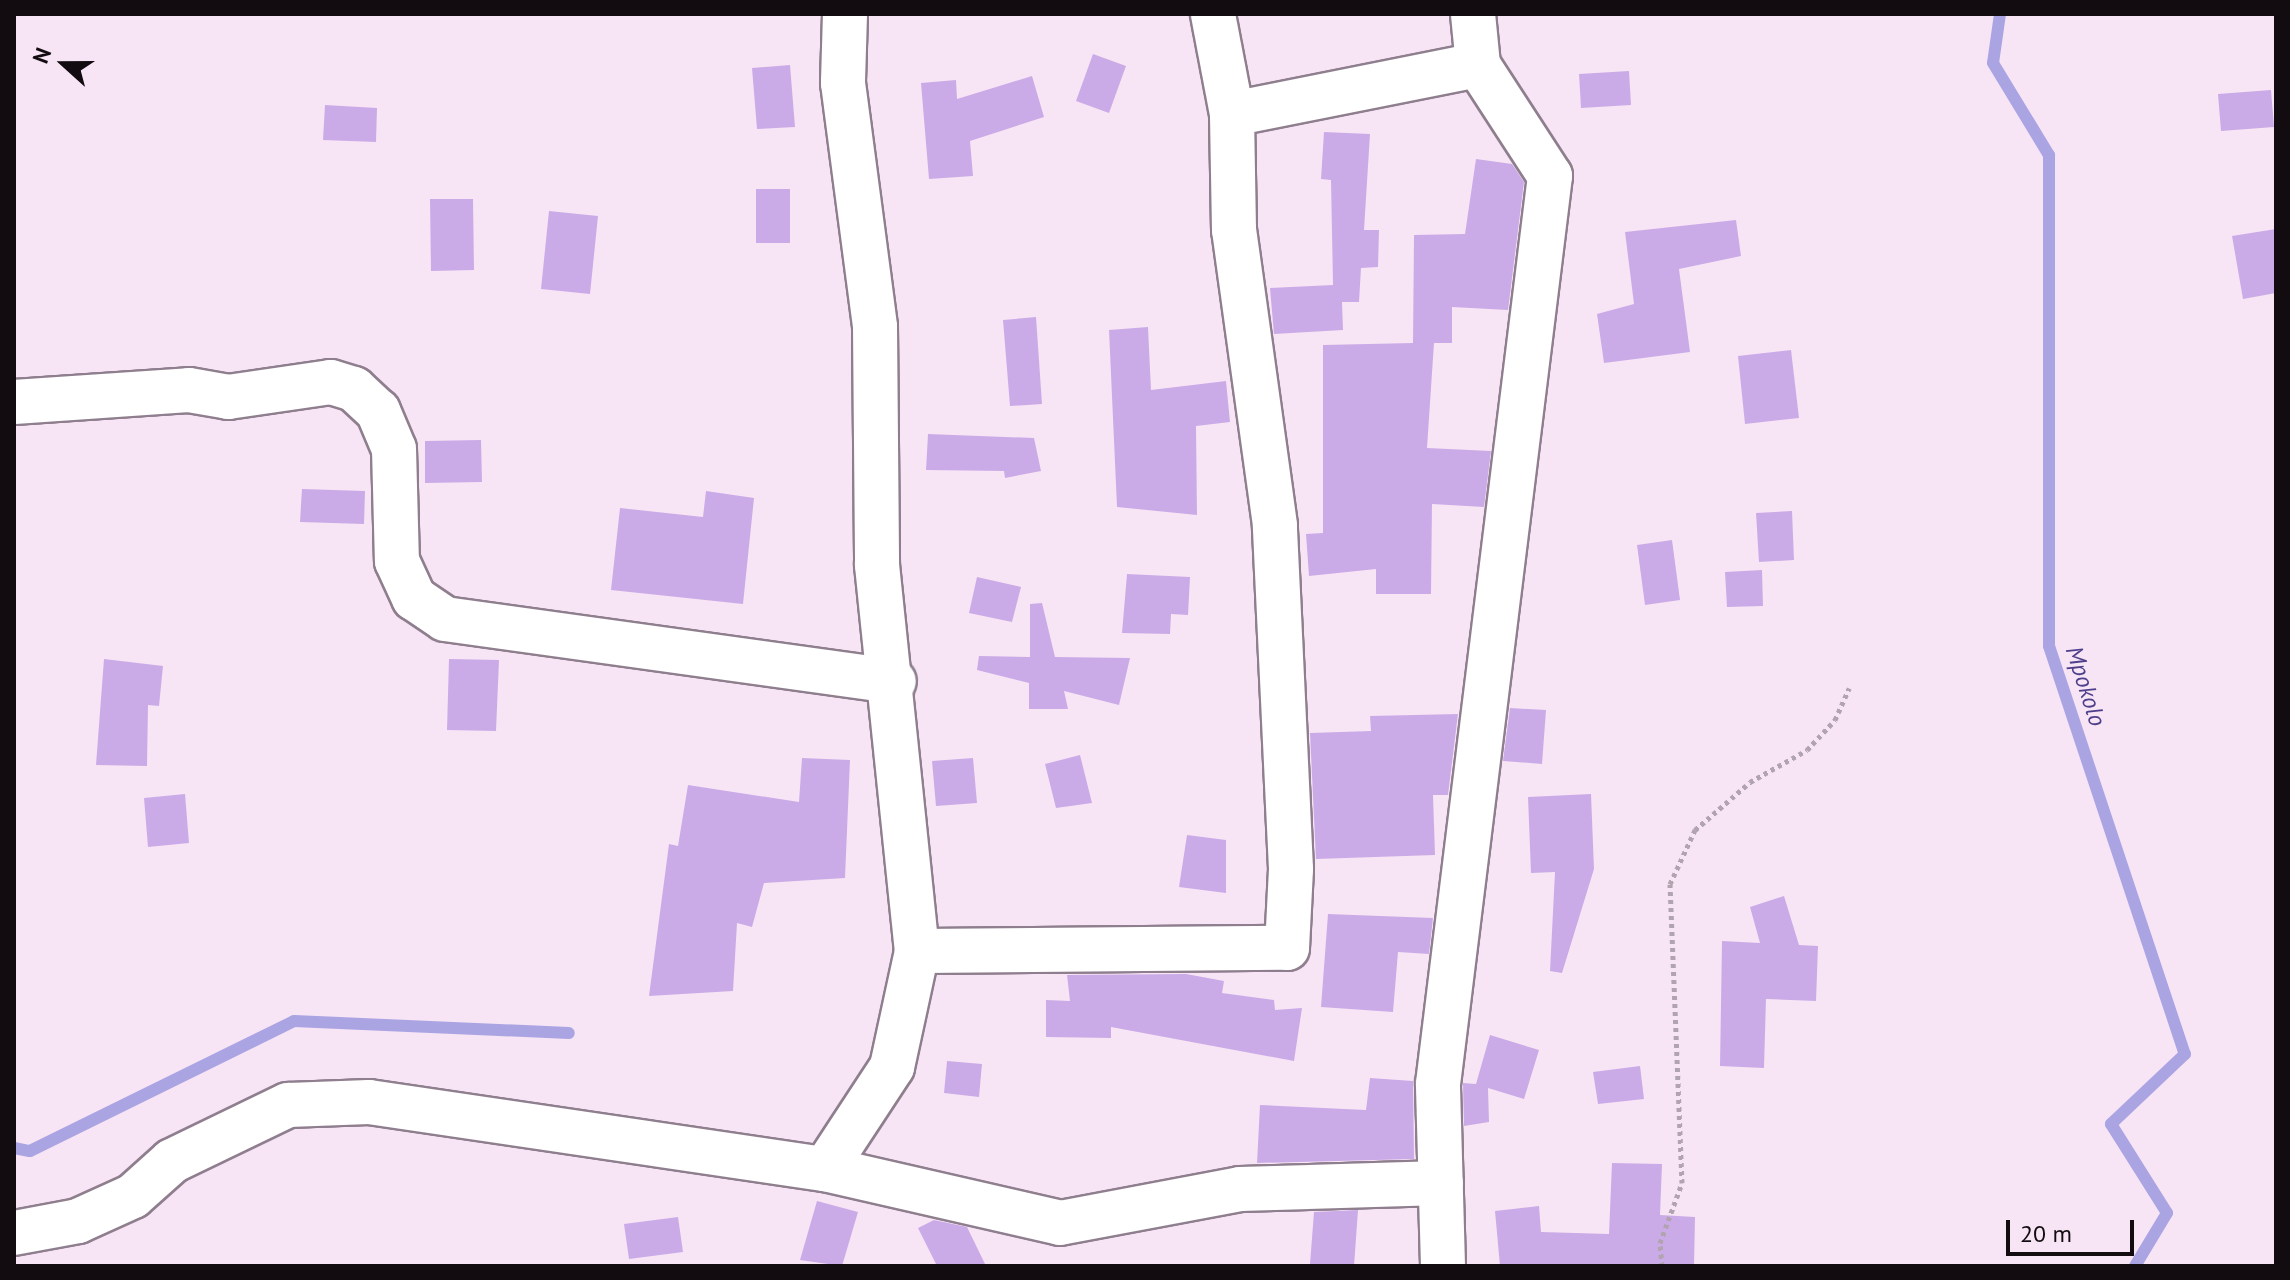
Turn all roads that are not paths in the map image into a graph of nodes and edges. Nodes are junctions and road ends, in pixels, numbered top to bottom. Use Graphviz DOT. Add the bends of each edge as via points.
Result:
graph roads {
  1 [pos="845,14"];
  2 [pos="1213,14"];
  3 [pos="1473,14"];
  4 [pos="1478,65"];
  5 [pos="1232,114"];
  6 [pos="14,402"];
  7 [pos="894,681"];
  8 [pos="917,951"];
  9 [pos="825,1169"];
  10 [pos="1441,1183"];
  11 [pos="14,1233"];
  12 [pos="1443,1266"];
  1 -- 7 [label="street" via="843,83 875,327 877,565"];
  2 -- 5 [label="street"];
  3 -- 4 [label="street"];
  4 -- 5 [label="street"];
  4 -- 10 [label="street" via="1550,176 1438,1084"];
  5 -- 8 [label="street" via="1234,230 1275,525 1291,869 1287,948"];
  6 -- 7 [label="street" via="343,385 378,411 394,449 397,561 414,598 445,619"];
  7 -- 8 [label="street"];
  8 -- 9 [label="street" via="892,1067"];
  9 -- 10 [label="street" via="1060,1223 1240,1189"];
  9 -- 11 [label="street" via="369,1102 288,1105 172,1161 133,1196 78,1221"];
  10 -- 12 [label="street"];
}
